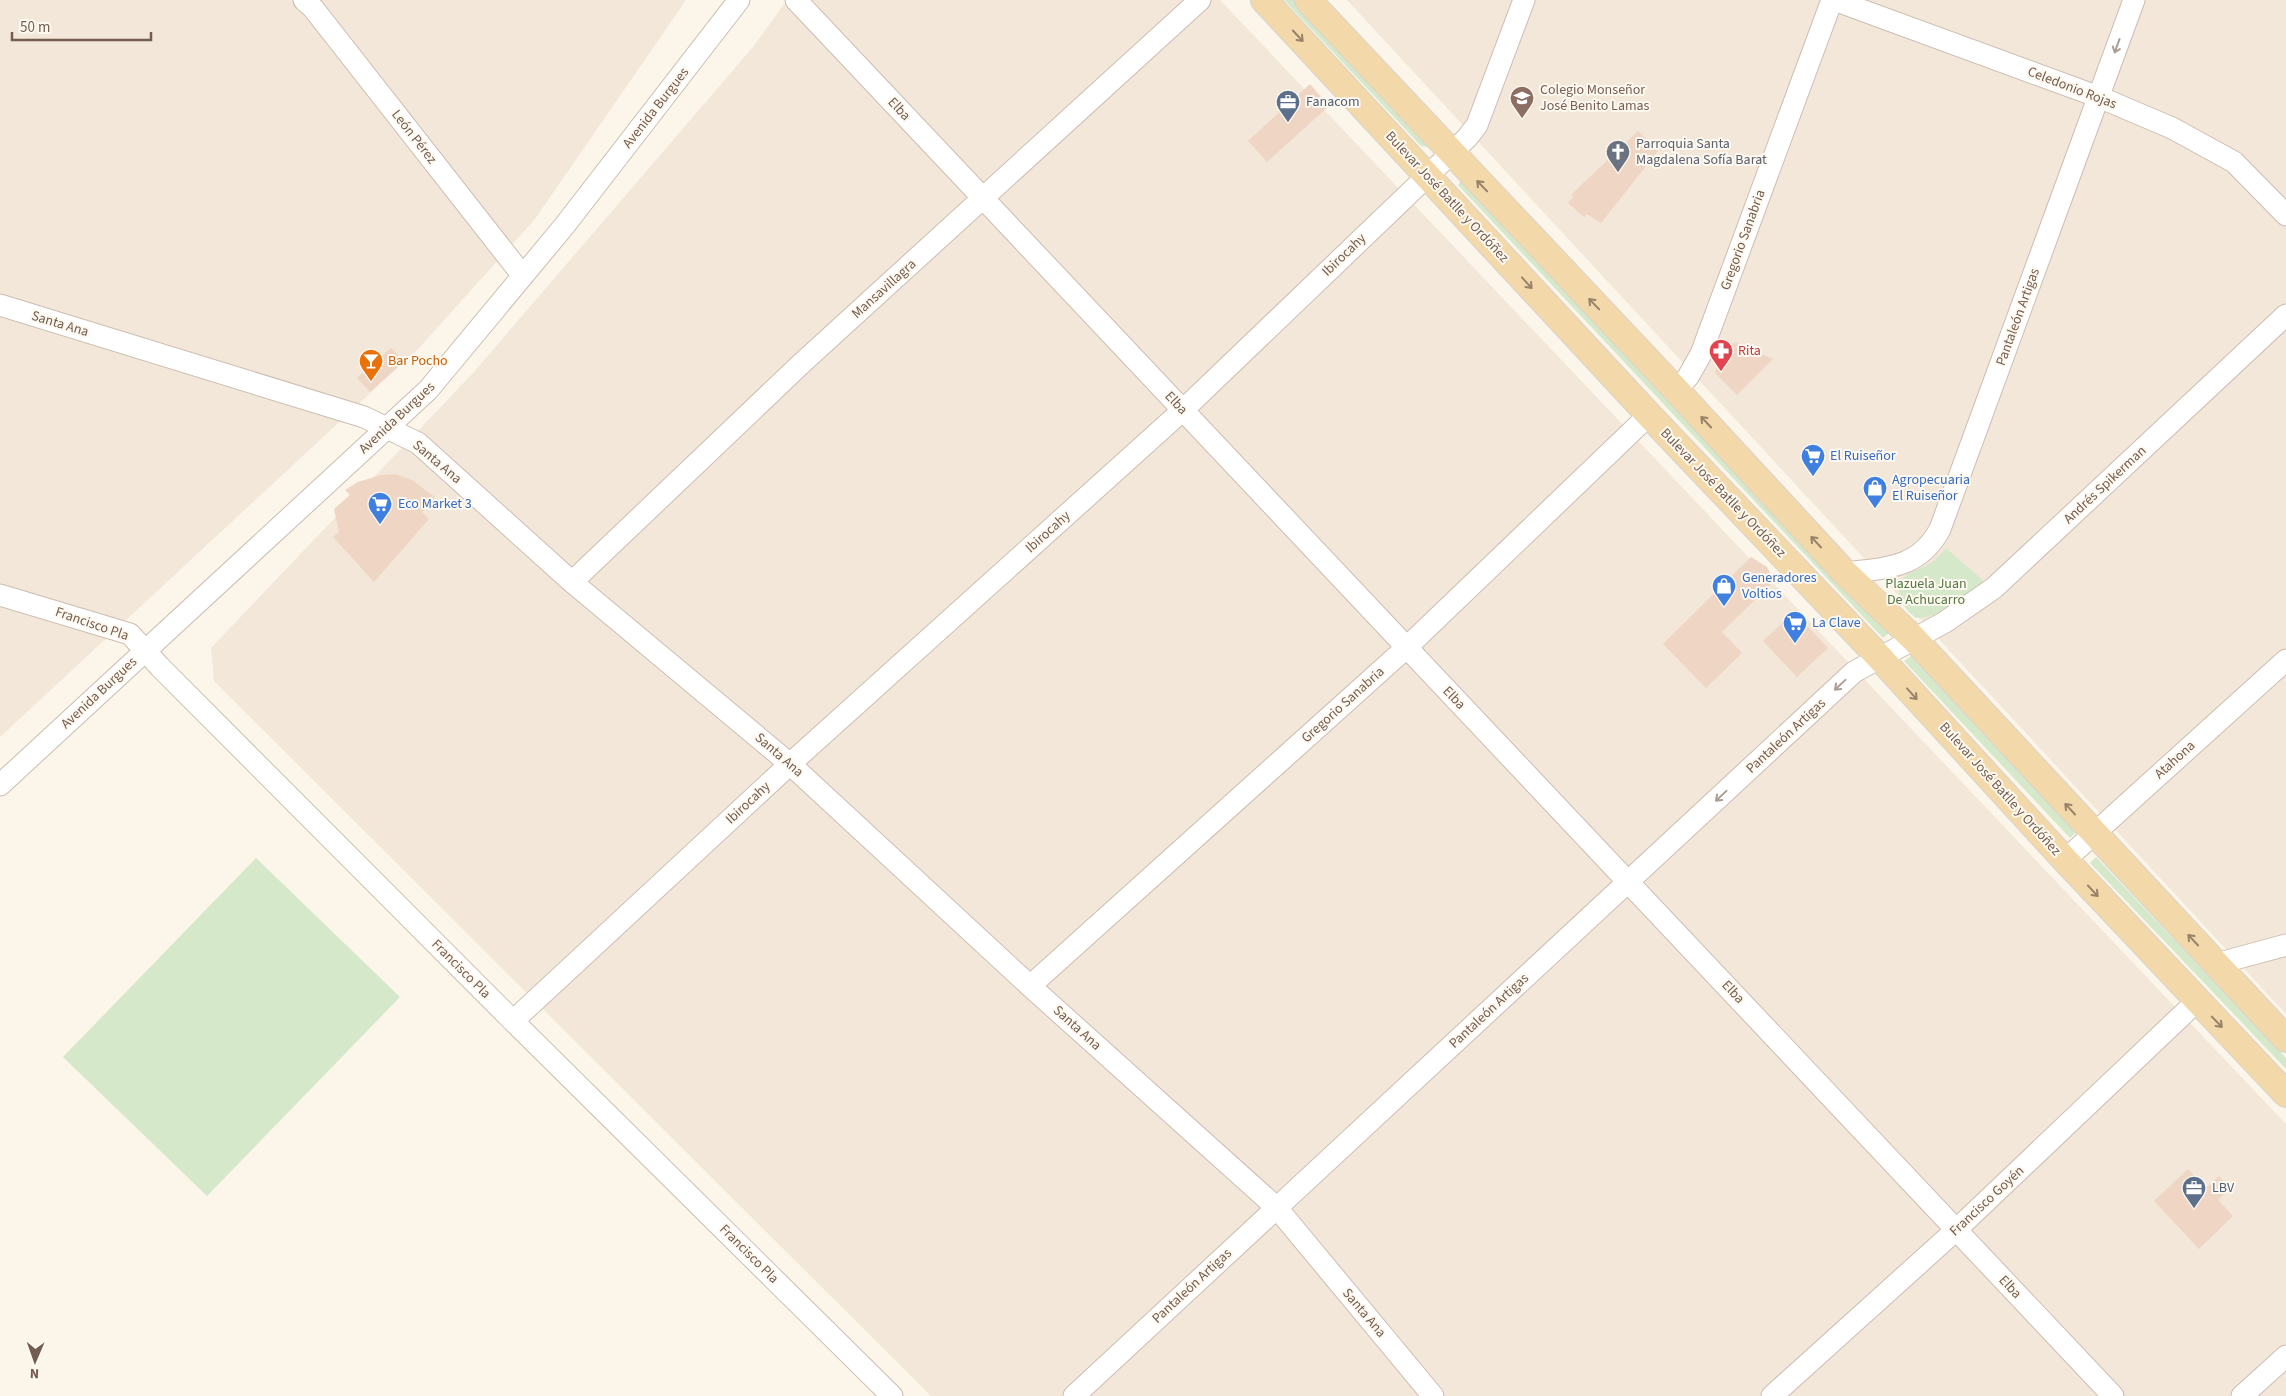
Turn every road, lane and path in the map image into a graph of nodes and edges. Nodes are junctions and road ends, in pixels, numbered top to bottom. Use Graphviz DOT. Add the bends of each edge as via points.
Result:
graph roads {
  1 [pos="304,0"];
  2 [pos="739,0"];
  3 [pos="796,0"];
  4 [pos="1200,0"];
  5 [pos="1264,0"];
  6 [pos="1308,0"];
  7 [pos="1524,0"];
  8 [pos="1833,0"];
  9 [pos="2134,0"];
  10 [pos="2099,97"];
  11 [pos="1450,153"];
  12 [pos="1427,175"];
  13 [pos="984,199"];
  14 [pos="2286,215"];
  15 [pos="523,276"];
  16 [pos="0,305"];
  17 [pos="2286,315"];
  18 [pos="1676,390"];
  19 [pos="1183,410"];
  20 [pos="1649,416"];
  21 [pos="387,428"];
  22 [pos="1845,573"];
  23 [pos="572,582"];
  24 [pos="0,594"];
  25 [pos="1913,638"];
  26 [pos="1406,648"];
  27 [pos="146,649"];
  28 [pos="1880,658"];
  29 [pos="2286,660"];
  30 [pos="790,764"];
  31 [pos="0,785"];
  32 [pos="2093,834"];
  33 [pos="2065,860"];
  34 [pos="1629,882"];
  35 [pos="2286,945"];
  36 [pos="2216,964"];
  37 [pos="1030,986"];
  38 [pos="2197,1001"];
  39 [pos="513,1021"];
  40 [pos="2286,1039"];
  41 [pos="2286,1094"];
  42 [pos="1277,1208"];
  43 [pos="1956,1230"];
  44 [pos="2286,1356"];
  45 [pos="892,1396"];
  46 [pos="1074,1396"];
  47 [pos="1433,1396"];
  48 [pos="1772,1396"];
  49 [pos="2113,1396"];
  50 [pos="2242,1396"];
  1 -- 15 [label="street, León Pérez"];
  2 -- 15 [label="street, Avenida Burgues"];
  3 -- 13 [label="street, Elba"];
  4 -- 13 [label="street, Mansavillagra"];
  5 -- 12 [label="main road, Bulevar José Batlle y Ordóñez, one-way"];
  6 -- 11 [label="main road"];
  7 -- 11 [label="street, Ibirocahy" via="1477,125"];
  8 -- 10 [label="street, Celedonio Rojas"];
  8 -- 18 [label="street, Gregorio Sanabria" via="1700,354 1688,377"];
  9 -- 10 [label="street, Pantaleón Artigas, one-way"];
  10 -- 14 [label="street, Celedonio Rojas" via="2172,128 2234,162"];
  10 -- 22 [label="street, Pantaleón Artigas" via="1932,543 1916,558 1904,563"];
  11 -- 12 [label="street, Ibirocahy"];
  18 -- 11 [label="main road, one-way"];
  12 -- 19 [label="street, Ibirocahy"];
  12 -- 20 [label="main road, Bulevar José Batlle y Ordóñez, one-way"];
  13 -- 19 [label="street, Elba"];
  13 -- 23 [label="street, Mansavillagra" via="802,363"];
  15 -- 21 [label="street, Avenida Burgues" via="428,390"];
  16 -- 21 [label="street, Santa Ana" via="364,417"];
  17 -- 25 [label="street, Andrés Spikerman" via="2000,582 1945,622"];
  22 -- 18 [label="main road, one-way"];
  19 -- 26 [label="street, Elba"];
  19 -- 30 [label="street, Ibirocahy"];
  20 -- 26 [label="street, Gregorio Sanabria"];
  20 -- 28 [label="main road, Bulevar José Batlle y Ordóñez"];
  21 -- 23 [label="street, Santa Ana" via="418,443"];
  21 -- 27 [label="street, Avenida Burgues"];
  22 -- 25 [label="main road"];
  23 -- 30 [label="street, Santa Ana"];
  24 -- 27 [label="street, Francisco Pla" via="130,634"];
  25 -- 28 [label="street, Pantaleón Artigas"];
  32 -- 25 [label="main road, one-way"];
  26 -- 34 [label="street, Elba"];
  26 -- 37 [label="street, Gregorio Sanabria"];
  27 -- 31 [label="street, Avenida Burgues"];
  27 -- 39 [label="street, Francisco Pla" via="160,667"];
  28 -- 33 [label="main road, Bulevar José Batlle y Ordóñez, one-way"];
  28 -- 34 [label="street, Pantaleón Artigas, one-way" via="1854,672"];
  29 -- 32 [label="street, Atahona"];
  30 -- 37 [label="street, Santa Ana"];
  30 -- 39 [label="street, Ibirocahy"];
  32 -- 33 [label="street, Atahona"];
  36 -- 32 [label="main road, one-way"];
  33 -- 38 [label="main road, Bulevar José Batlle y Ordóñez, one-way"];
  34 -- 42 [label="street, Pantaleón Artigas"];
  34 -- 43 [label="street, Elba"];
  35 -- 36 [label="street"];
  36 -- 40 [label="main road"];
  37 -- 42 [label="street, Santa Ana"];
  38 -- 41 [label="main road, Bulevar José Batlle y Ordóñez, one-way"];
  38 -- 43 [label="street, Francisco Goyén"];
  39 -- 45 [label="street, Francisco Pla"];
  42 -- 46 [label="street, Pantaleón Artigas"];
  42 -- 47 [label="street, Santa Ana"];
  43 -- 48 [label="street, Francisco Goyén"];
  43 -- 49 [label="street, Elba"];
  44 -- 50 [label="street"];
}
